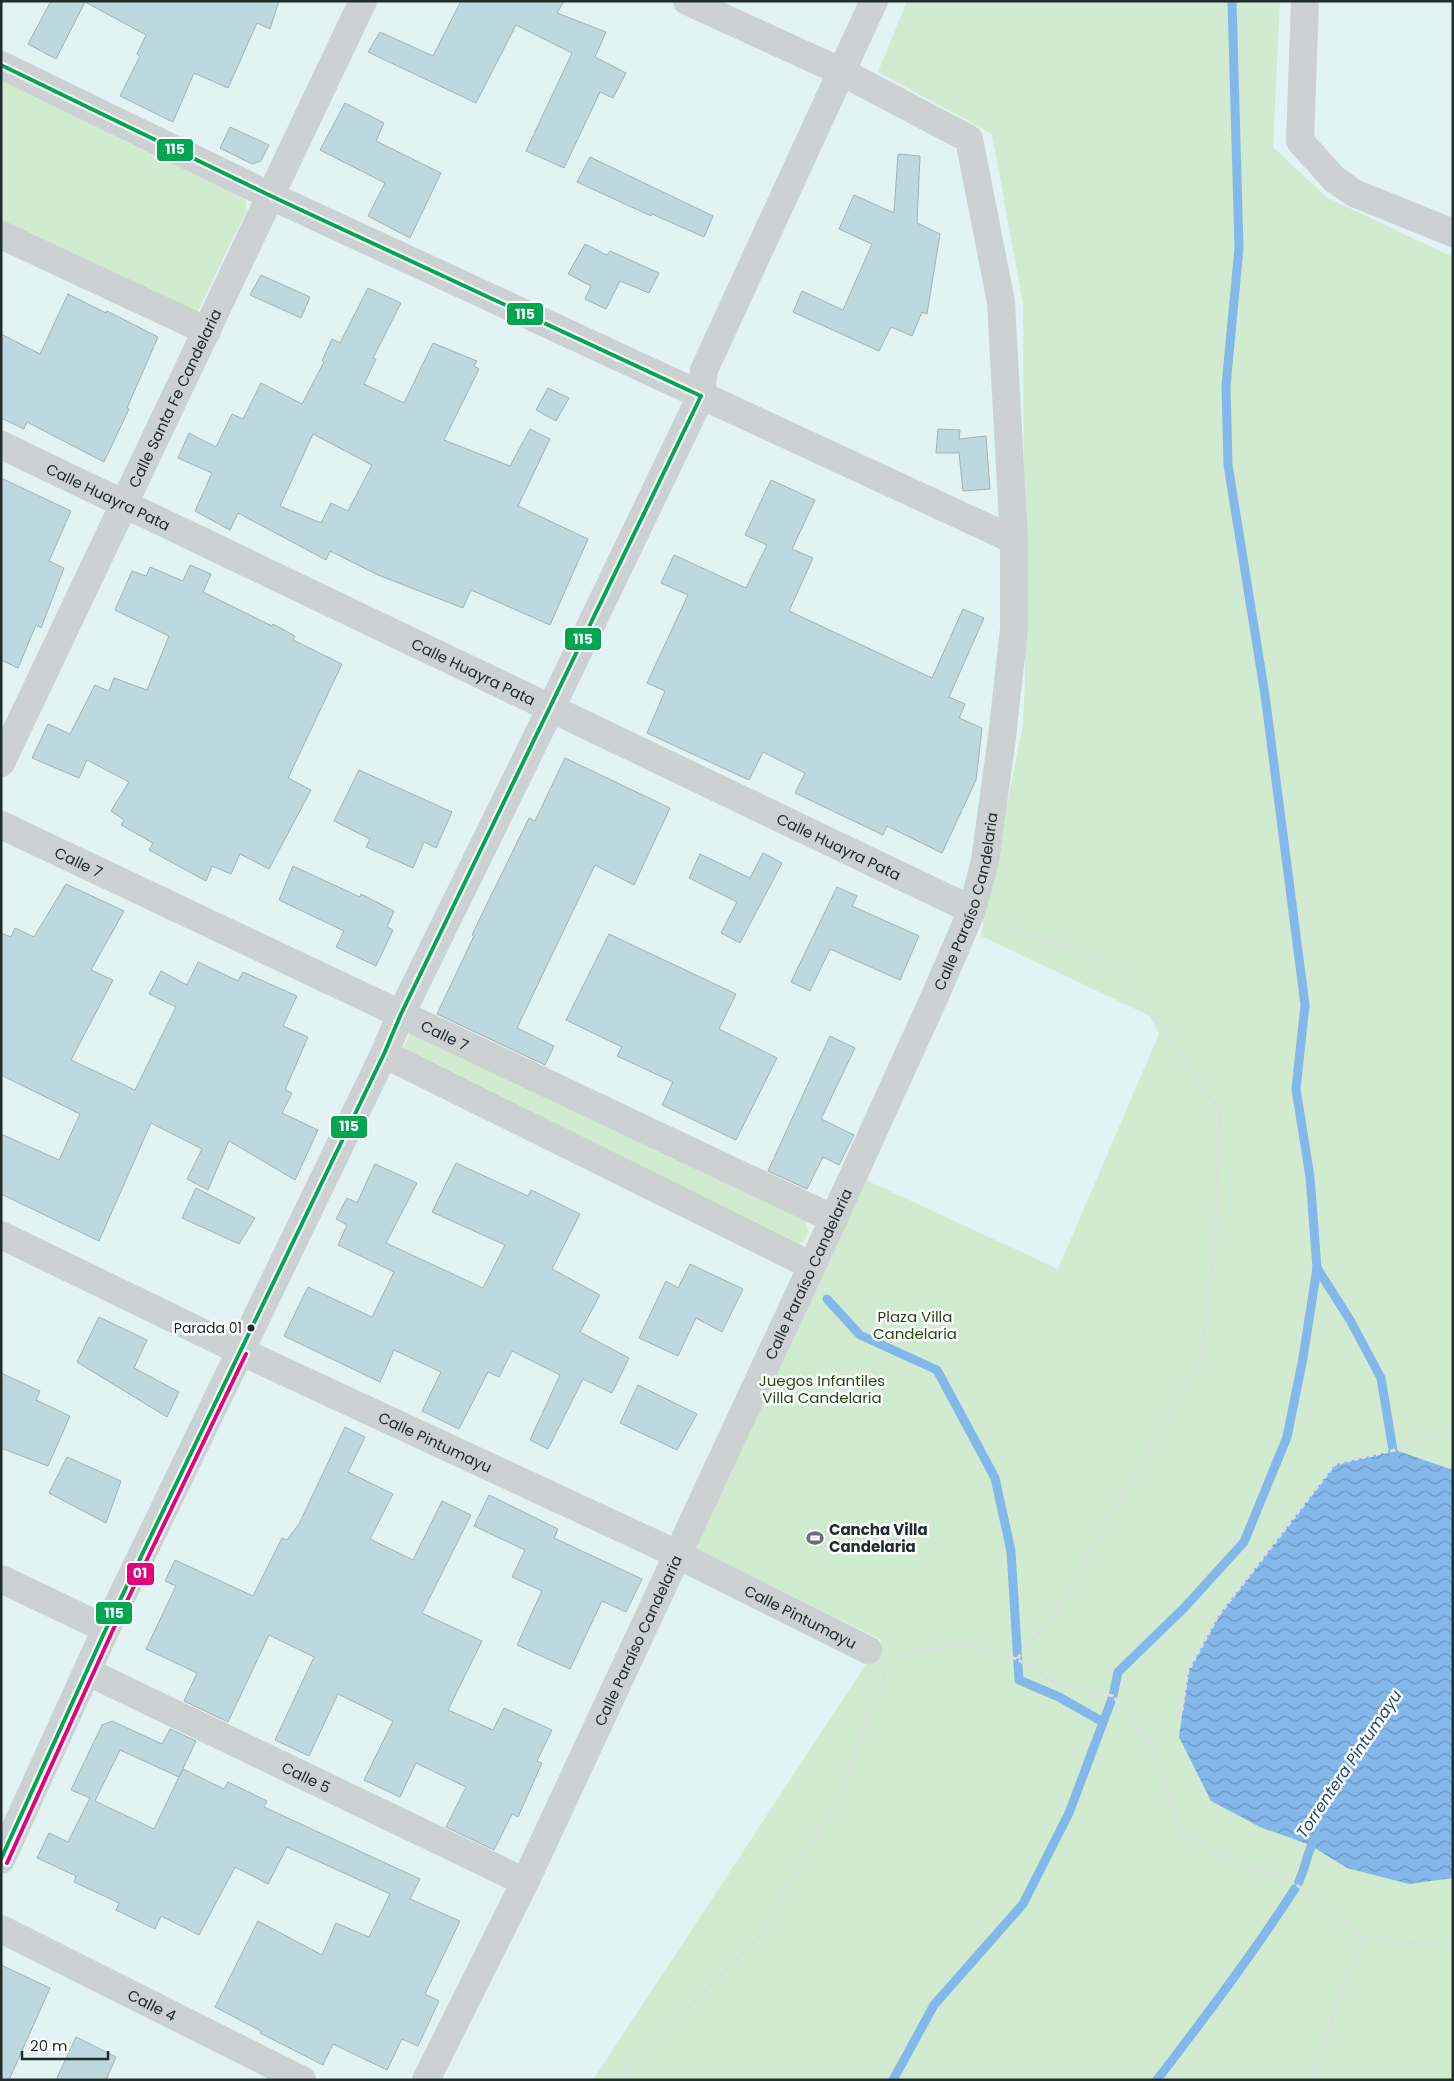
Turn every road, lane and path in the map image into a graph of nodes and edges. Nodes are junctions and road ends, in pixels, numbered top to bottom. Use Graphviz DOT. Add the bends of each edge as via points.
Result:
graph roads {
  1 [pos="363,1"];
  2 [pos="687,1"];
  3 [pos="874,1"];
  4 [pos="1305,1"];
  5 [pos="1,65"];
  6 [pos="842,72"];
  7 [pos="271,196"];
  8 [pos="1453,233"];
  9 [pos="1,235"];
  10 [pos="207,331"];
  11 [pos="701,396"];
  12 [pos="1,445"];
  13 [pos="124,504"];
  14 [pos="1014,540"];
  15 [pos="551,708"];
  16 [pos="1,762"];
  17 [pos="1,826"];
  18 [pos="972,910"];
  19 [pos="401,1014"];
  20 [pos="384,1054"];
  21 [pos="834,1218"];
  22 [pos="1,1235"];
  23 [pos="812,1266"];
  24 [pos="240,1351"];
  25 [pos="1453,1425"];
  26 [pos="677,1554"];
  27 [pos="1,1579"];
  28 [pos="106,1630"];
  29 [pos="880,1654"];
  30 [pos="1017,1659"];
  31 [pos="88,1672"];
  32 [pos="1148,1742"];
  33 [pos="1,1860"];
  34 [pos="525,1882"];
  35 [pos="1,1929"];
  36 [pos="1364,1939"];
  37 [pos="1453,1946"];
  38 [pos="302,2080"];
  39 [pos="426,2080"];
  40 [pos="620,2080"];
  41 [pos="1314,2080"];
  1 -- 7 [label="street, Calle Santa Fe Candelaria"];
  2 -- 6 [label="street"];
  3 -- 6 [label="street"];
  4 -- 8 [label="street" via="1300,141 1334,179 1354,193"];
  5 -- 7 [label="street"];
  6 -- 11 [label="street" via="704,370"];
  6 -- 14 [label="street, Calle Paraíso Candelaria" via="969,139 1001,302"];
  7 -- 10 [label="street, Calle Santa Fe Candelaria"];
  7 -- 11 [label="street"];
  9 -- 10 [label="street"];
  10 -- 13 [label="street, Calle Santa Fe Candelaria"];
  11 -- 14 [label="street"];
  11 -- 15 [label="street"];
  12 -- 13 [label="street, Calle Huayra Pata"];
  13 -- 15 [label="street, Calle Huayra Pata"];
  13 -- 16 [label="street, Calle Santa Fe Candelaria"];
  14 -- 18 [label="street, Calle Paraíso Candelaria" via="1014,629 1004,727 984,861"];
  15 -- 18 [label="street, Calle Huayra Pata"];
  15 -- 19 [label="street"];
  17 -- 19 [label="street, Calle 7"];
  18 -- 21 [label="street, Calle Paraíso Candelaria"];
  18 -- 30 [label="path" via="1119,969 1220,1112 1215,1238 1202,1357 1056,1610"];
  19 -- 20 [label="street"];
  19 -- 21 [label="street, Calle 7"];
  20 -- 23 [label="street"];
  20 -- 24 [label="street"];
  21 -- 23 [label="street, Calle Paraíso Candelaria"];
  22 -- 24 [label="street, Calle Pintumayu"];
  23 -- 26 [label="street, Calle Paraíso Candelaria"];
  24 -- 26 [label="street, Calle Pintumayu"];
  24 -- 28 [label="street"];
  25 -- 32 [label="path" via="1395,1450 1335,1464 1218,1616 1188,1671 1182,1710"];
  26 -- 29 [label="street, Calle Pintumayu"];
  26 -- 34 [label="street, Calle Paraíso Candelaria"];
  27 -- 28 [label="street"];
  28 -- 31 [label="street"];
  29 -- 30 [label="path" via="966,1643"];
  29 -- 40 [label="path" via="839,1796 758,1938 630,2064"];
  30 -- 32 [label="path" via="1052,1681 1113,1696"];
  31 -- 33 [label="street"];
  31 -- 34 [label="street, Calle 5"];
  32 -- 36 [label="path" via="1182,1831 1211,1850 1297,1885"];
  34 -- 39 [label="street, Calle Paraíso Candelaria"];
  35 -- 38 [label="street, Calle 4"];
  36 -- 37 [label="path"];
  36 -- 41 [label="path" via="1338,2004"];
}
